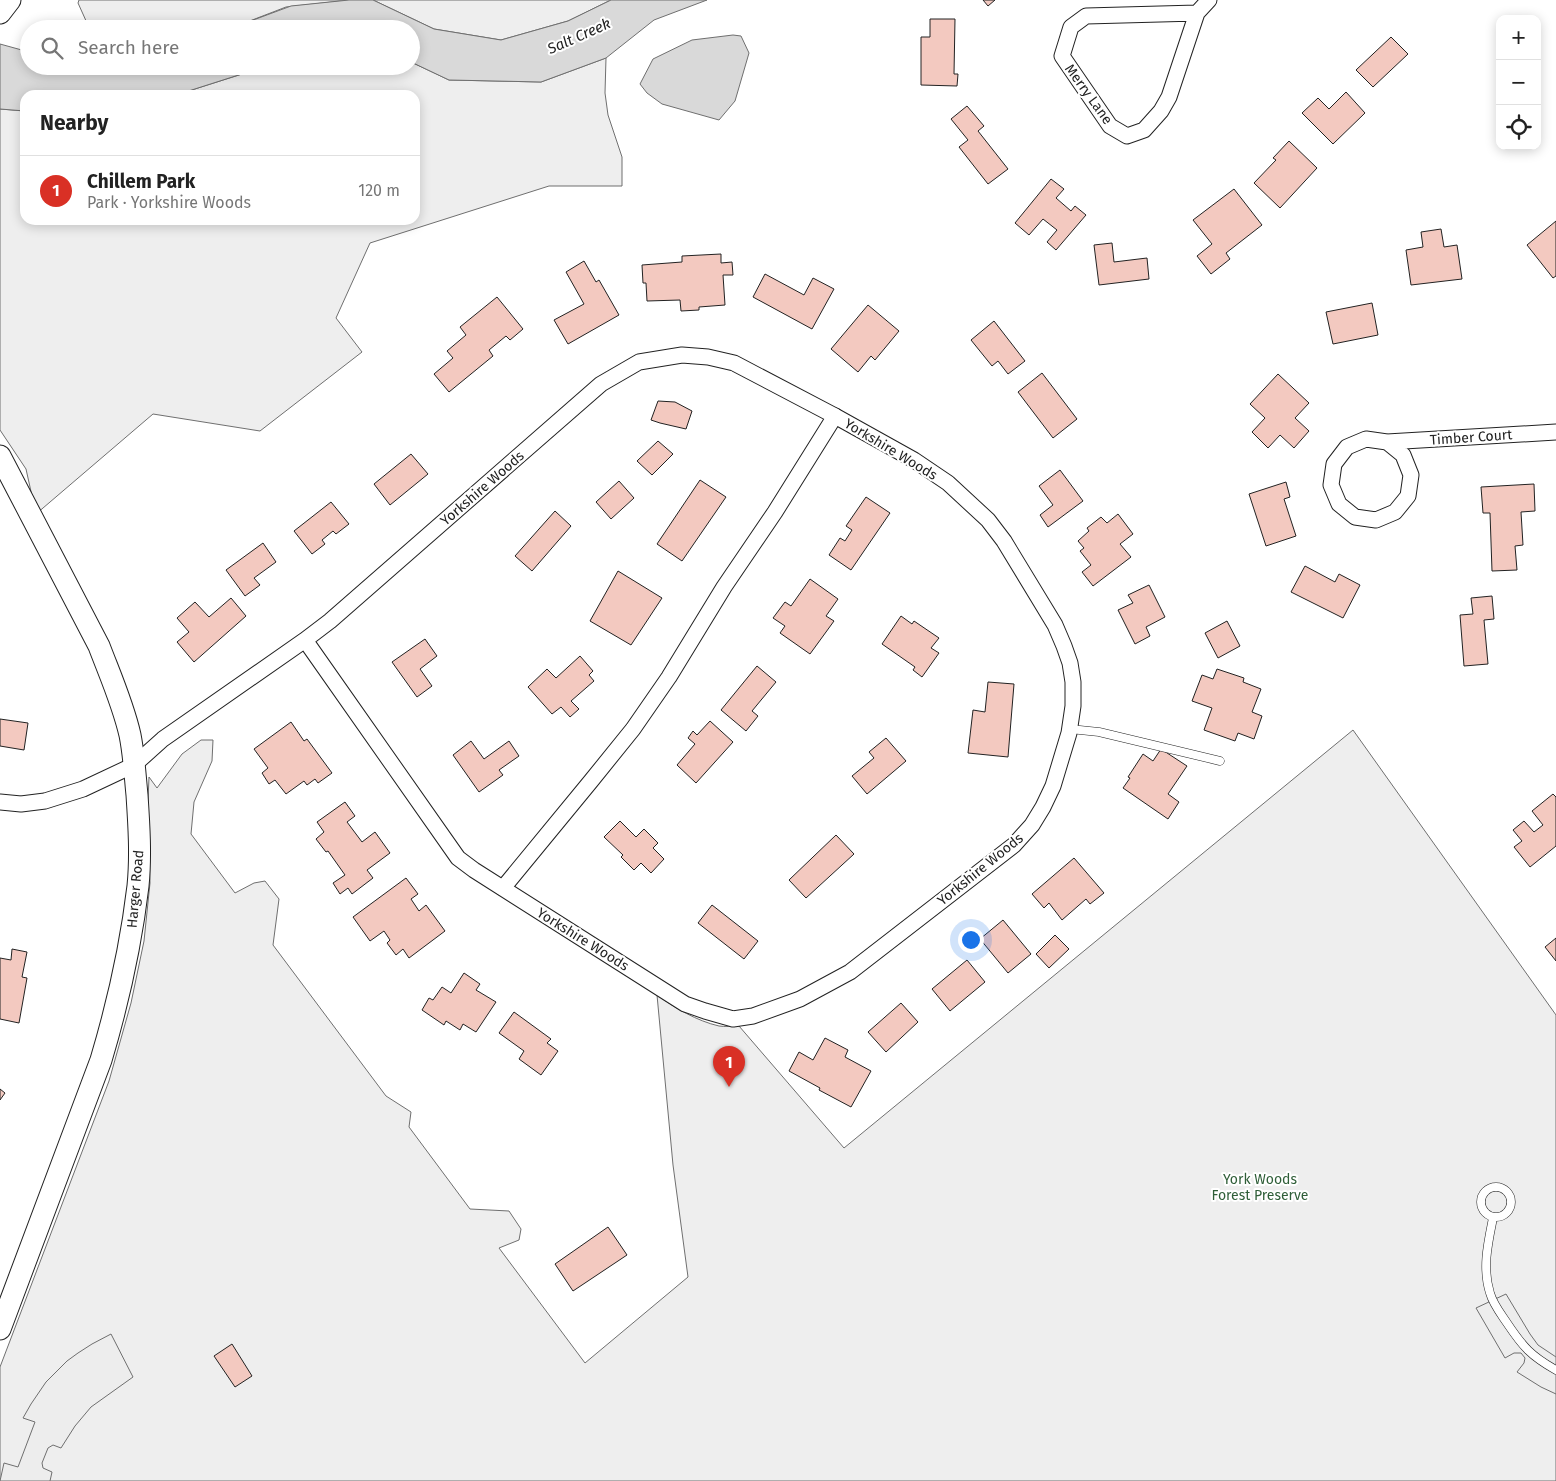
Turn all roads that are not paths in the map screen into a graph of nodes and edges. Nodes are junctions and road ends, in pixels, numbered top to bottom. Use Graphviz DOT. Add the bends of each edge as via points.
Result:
graph roads {
  1 [pos="1209,0"];
  2 [pos="1197,12"];
  3 [pos="835,416"];
  4 [pos="1556,432"];
  5 [pos="1387,442"];
  6 [pos="0,456"];
  7 [pos="305,640"];
  8 [pos="1070,729"];
  9 [pos="1220,762"];
  10 [pos="134,765"];
  11 [pos="0,802"];
  12 [pos="503,888"];
  13 [pos="1493,1218"];
  14 [pos="0,1329"];
  15 [pos="1556,1370"];
  1 -- 2 [label="street, Merry Lane"];
  2 -- 2 [label="street, Merry Lane" via="1086,16 1071,28 1062,56 1110,126 1127,136 1144,130 1158,116 1169,97"];
  3 -- 7 [label="street, Yorkshire Woods" via="734,363 682,355 640,362 601,384"];
  3 -- 8 [label="street, Yorkshire Woods" via="914,460 948,484 988,520 1004,541 1055,625 1064,646 1073,682"];
  3 -- 12 [label="street, Yorkshire Woods" via="633,729"];
  4 -- 5 [label="street, Timber Court"];
  5 -- 5 [label="street, Timber Court" via="1403,455 1411,475 1408,496 1395,512 1376,520 1355,517 1338,504 1331,485 1334,464 1347,447 1366,440"];
  6 -- 10 [label="street, Harger Road" via="99,646 127,725"];
  7 -- 10 [label="street, Yorkshire Woods"];
  7 -- 12 [label="street, Yorkshire Woods" via="458,858"];
  8 -- 9 [label="lane" via="1099,732"];
  8 -- 12 [label="street, Yorkshire Woods" via="1043,807 1014,844 850,972 800,999 753,1016 733,1019 685,1004"];
  10 -- 11 [label="street, Yorkshire Woods" via="52,799 21,804"];
  10 -- 14 [label="street, Harger Road" via="138,885 122,983 101,1060"];
  13 -- 13 [label="lane" via="1484,1211 1481,1198 1489,1188 1500,1187 1506,1190 1512,1201 1506,1213"];
  13 -- 15 [label="lane" via="1486,1253 1490,1294 1521,1344"];
}
